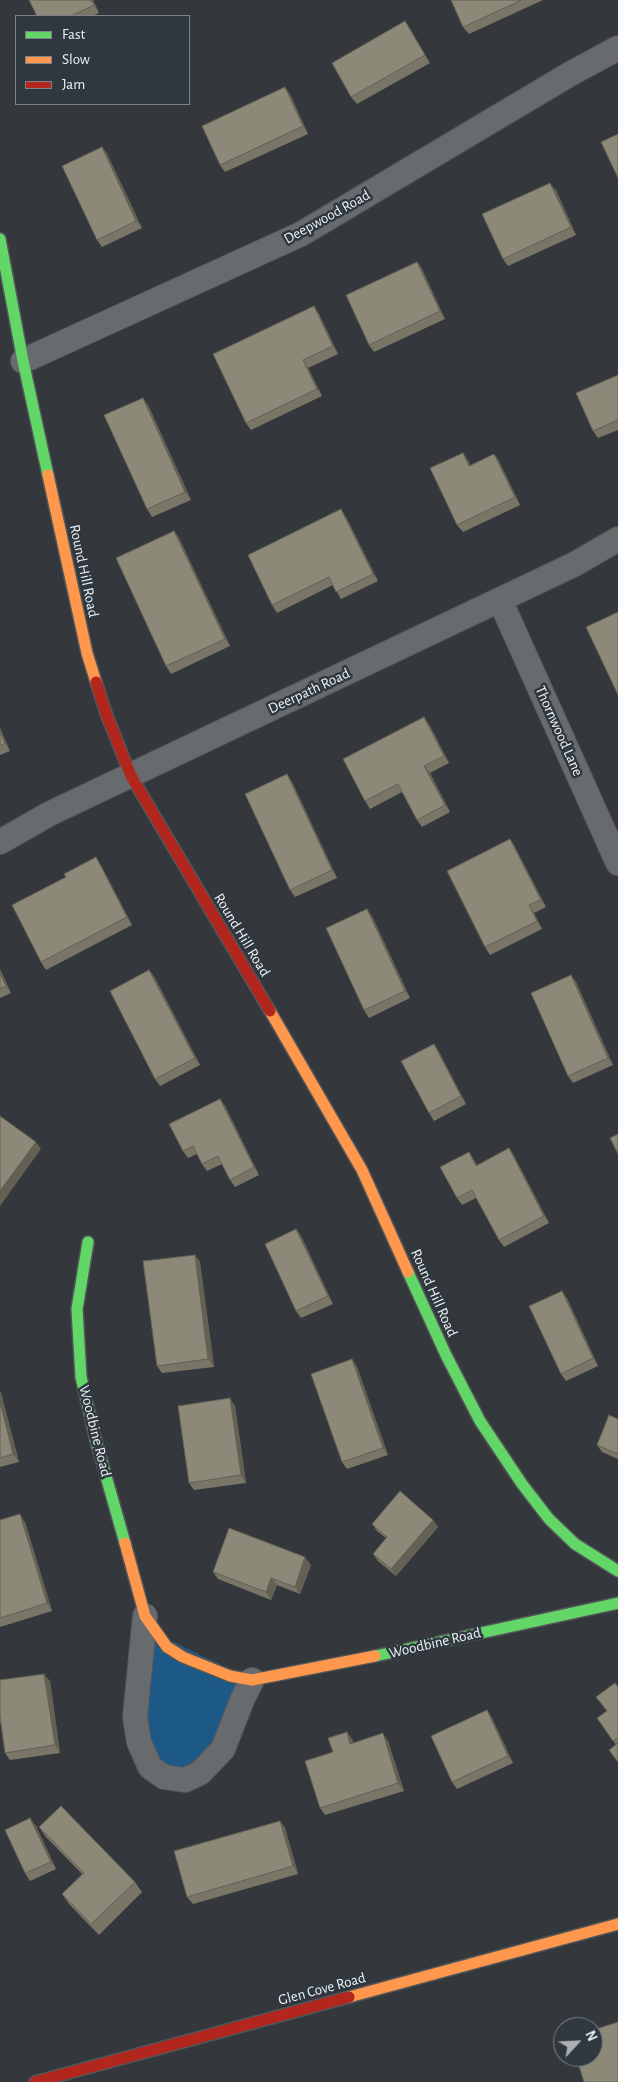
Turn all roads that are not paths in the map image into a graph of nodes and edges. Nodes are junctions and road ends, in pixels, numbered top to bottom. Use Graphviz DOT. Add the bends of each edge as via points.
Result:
graph roads {
  1 [pos="618,48"];
  2 [pos="0,239"];
  3 [pos="23,361"];
  4 [pos="618,539"];
  5 [pos="500,600"];
  6 [pos="131,776"];
  7 [pos="0,842"];
  8 [pos="618,863"];
  9 [pos="88,1242"];
  10 [pos="618,1571"];
  11 [pos="618,1603"];
  12 [pos="146,1616"];
  13 [pos="252,1680"];
  14 [pos="618,1924"];
  15 [pos="87,2075"];
  16 [pos="35,2082"];
  1 -- 3 [label="street, Deepwood Road" via="301,234"];
  2 -- 3 [label="street, Round Hill Road"];
  3 -- 6 [label="street, Round Hill Road" via="86,654"];
  4 -- 5 [label="street, Deerpath Road"];
  5 -- 6 [label="street, Deerpath Road"];
  5 -- 8 [label="street, Thornwood Lane"];
  6 -- 7 [label="street, Deerpath Road" via="49,814"];
  6 -- 10 [label="street, Round Hill Road" via="334,1117 362,1170 446,1356 480,1421 549,1519 575,1544"];
  9 -- 12 [label="street, Woodbine Road" via="77,1309 81,1377"];
  11 -- 13 [label="street, Woodbine Road" via="338,1666"];
  12 -- 13 [label="street, Woodbine Road" via="168,1647 184,1657 230,1676"];
  12 -- 13 [label="street, Woodbine Road" via="135,1717 139,1742 150,1767 164,1777 185,1780 200,1773 223,1749"];
  14 -- 15 [label="street, Glen Cove Road"];
  15 -- 16 [label="street, Glen Cove Road"];
}
